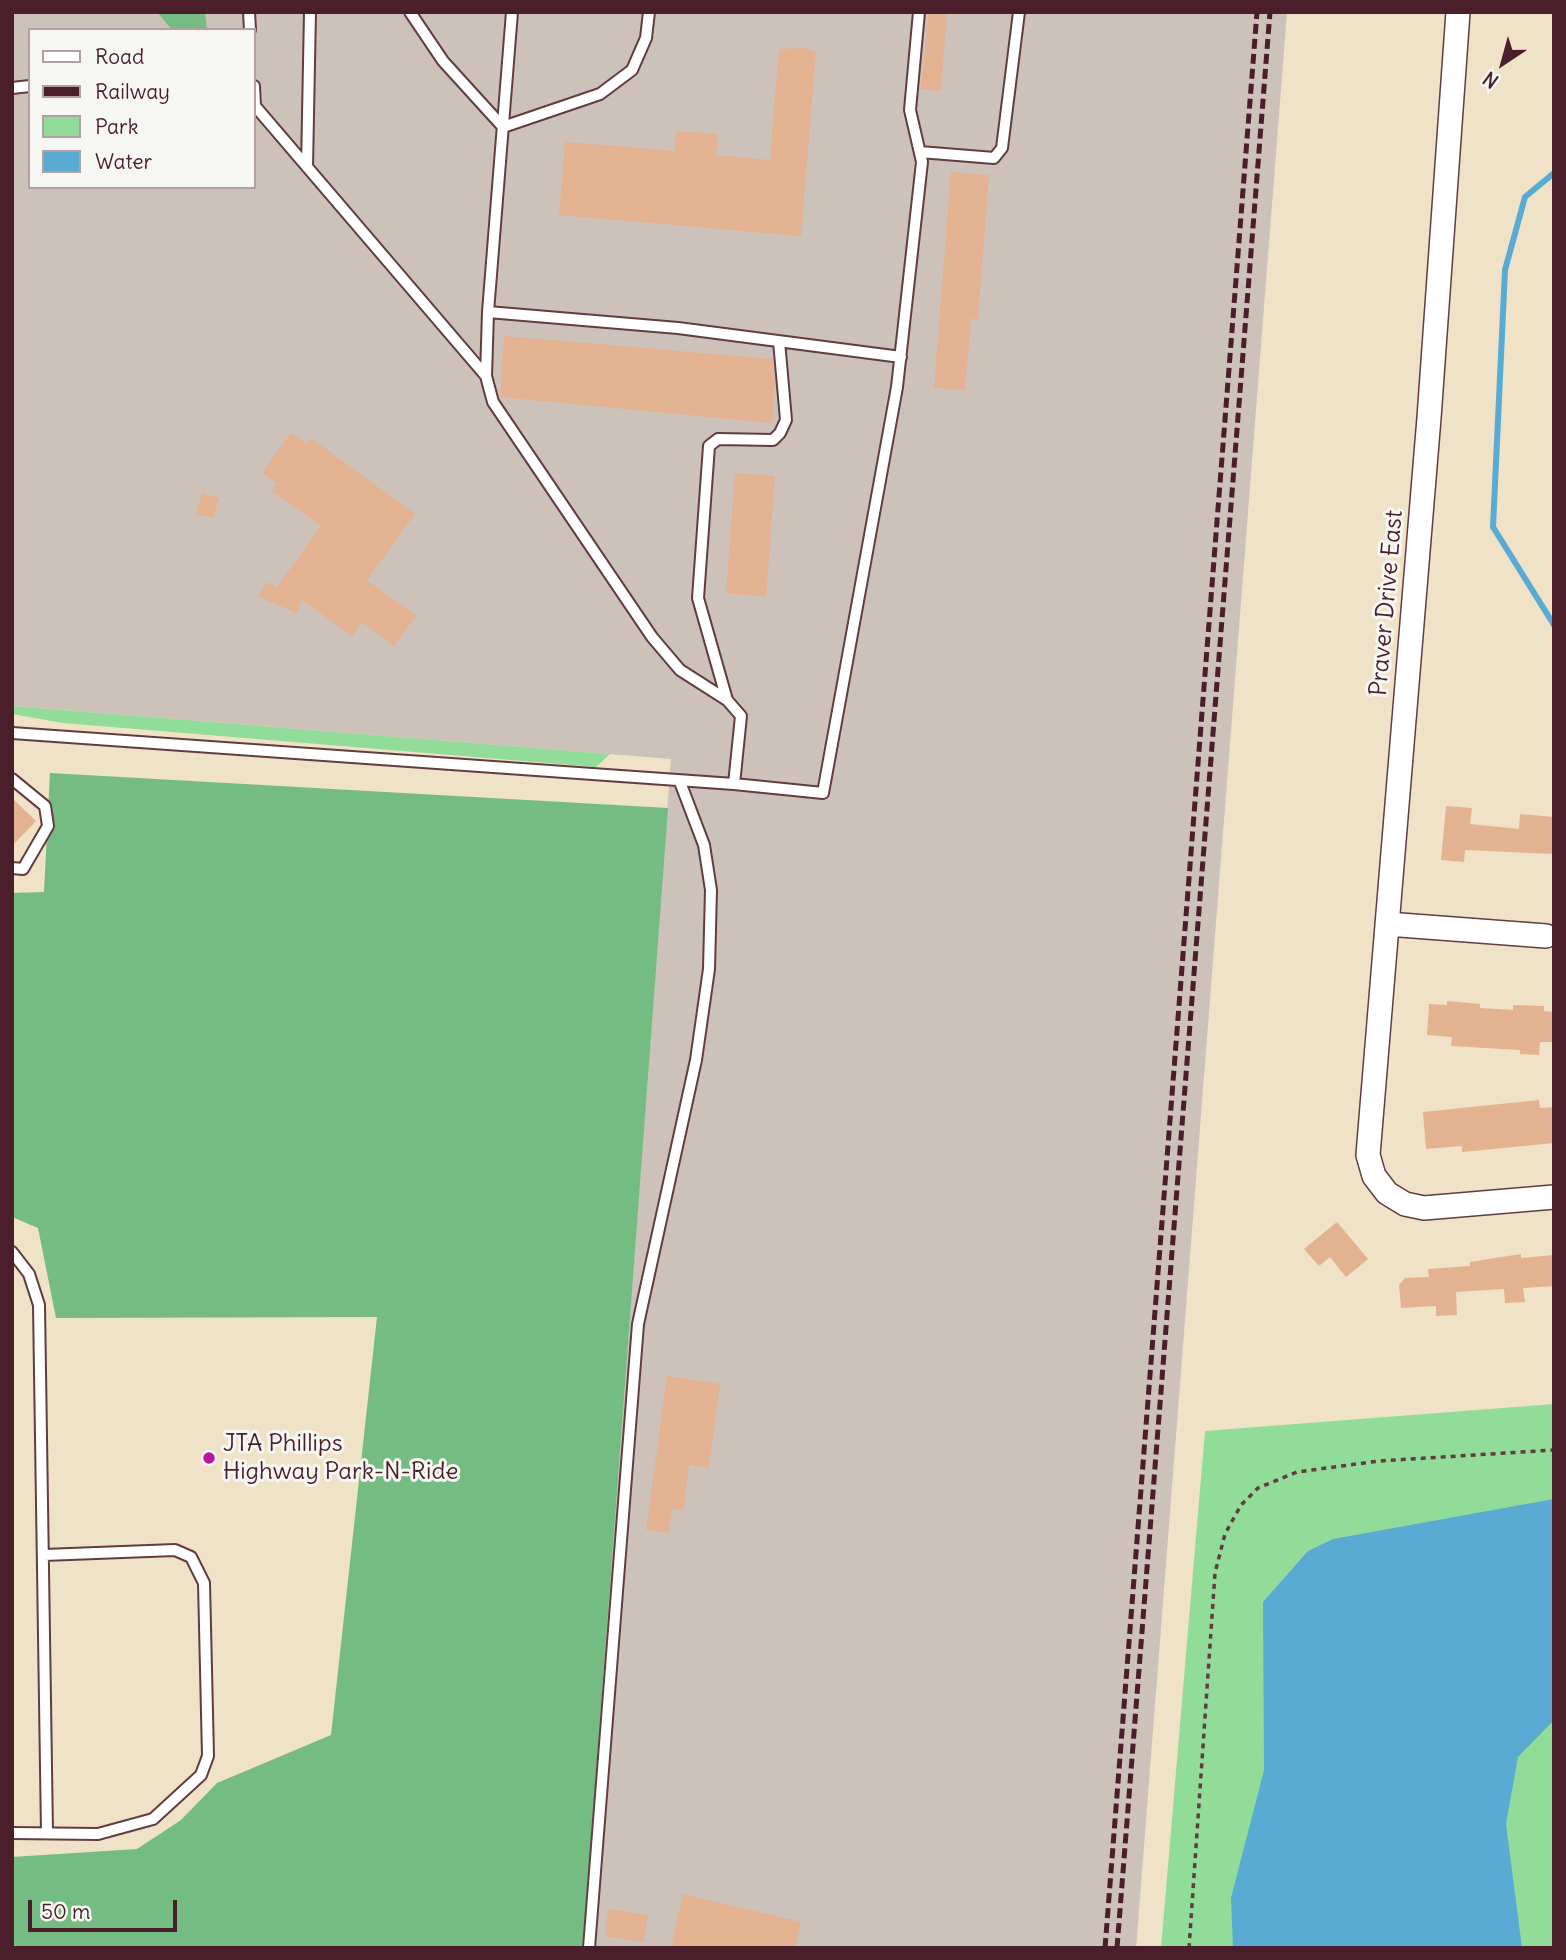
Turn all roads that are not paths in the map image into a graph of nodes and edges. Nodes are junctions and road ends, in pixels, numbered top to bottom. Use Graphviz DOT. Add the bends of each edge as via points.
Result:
graph roads {
  1 [pos="310,12"];
  2 [pos="410,12"];
  3 [pos="512,12"];
  4 [pos="649,12"];
  5 [pos="919,12"];
  6 [pos="1019,12"];
  7 [pos="1458,12"];
  8 [pos="256,107"];
  9 [pos="503,127"];
  10 [pos="920,152"];
  11 [pos="307,167"];
  12 [pos="488,312"];
  13 [pos="779,341"];
  14 [pos="901,357"];
  15 [pos="486,376"];
  16 [pos="727,700"];
  17 [pos="12,733"];
  18 [pos="12,779"];
  19 [pos="680,782"];
  20 [pos="734,784"];
  21 [pos="12,868"];
  22 [pos="1387,924"];
  23 [pos="1546,936"];
  24 [pos="1554,1197"];
  25 [pos="12,1252"];
  26 [pos="44,1555"];
  27 [pos="12,1833"];
  28 [pos="47,1833"];
  29 [pos="589,1948"];
  1 -- 11 [label="lane"];
  2 -- 9 [label="lane" via="443,61"];
  3 -- 9 [label="lane"];
  4 -- 9 [label="lane" via="646,38 632,70 600,94"];
  5 -- 10 [label="lane" via="910,110"];
  6 -- 10 [label="lane" via="1002,148 994,158"];
  7 -- 22 [label="street, Praver Drive East"];
  8 -- 11 [label="lane"];
  9 -- 12 [label="lane"];
  10 -- 14 [label="lane"];
  11 -- 15 [label="lane"];
  12 -- 13 [label="lane"];
  12 -- 15 [label="lane"];
  13 -- 14 [label="lane"];
  13 -- 16 [label="lane" via="786,421 780,433 773,440 718,439 709,446 698,598"];
  14 -- 20 [label="lane" via="822,793"];
  15 -- 16 [label="lane" via="493,402 652,637 680,670"];
  16 -- 20 [label="lane" via="740,716"];
  17 -- 19 [label="lane"];
  18 -- 21 [label="lane" via="45,806 48,826 23,869"];
  19 -- 20 [label="lane"];
  19 -- 29 [label="lane" via="706,856 711,890 709,969 696,1060 638,1324"];
  22 -- 23 [label="street"];
  22 -- 24 [label="street, Praver Drive East" via="1368,1155 1374,1176 1387,1193 1424,1208"];
  25 -- 26 [label="lane" via="29,1274 39,1306"];
  26 -- 28 [label="lane"];
  26 -- 28 [label="lane" via="176,1550 191,1557 204,1583 208,1755 201,1775 153,1819 97,1834"];
  27 -- 28 [label="lane"];
}
